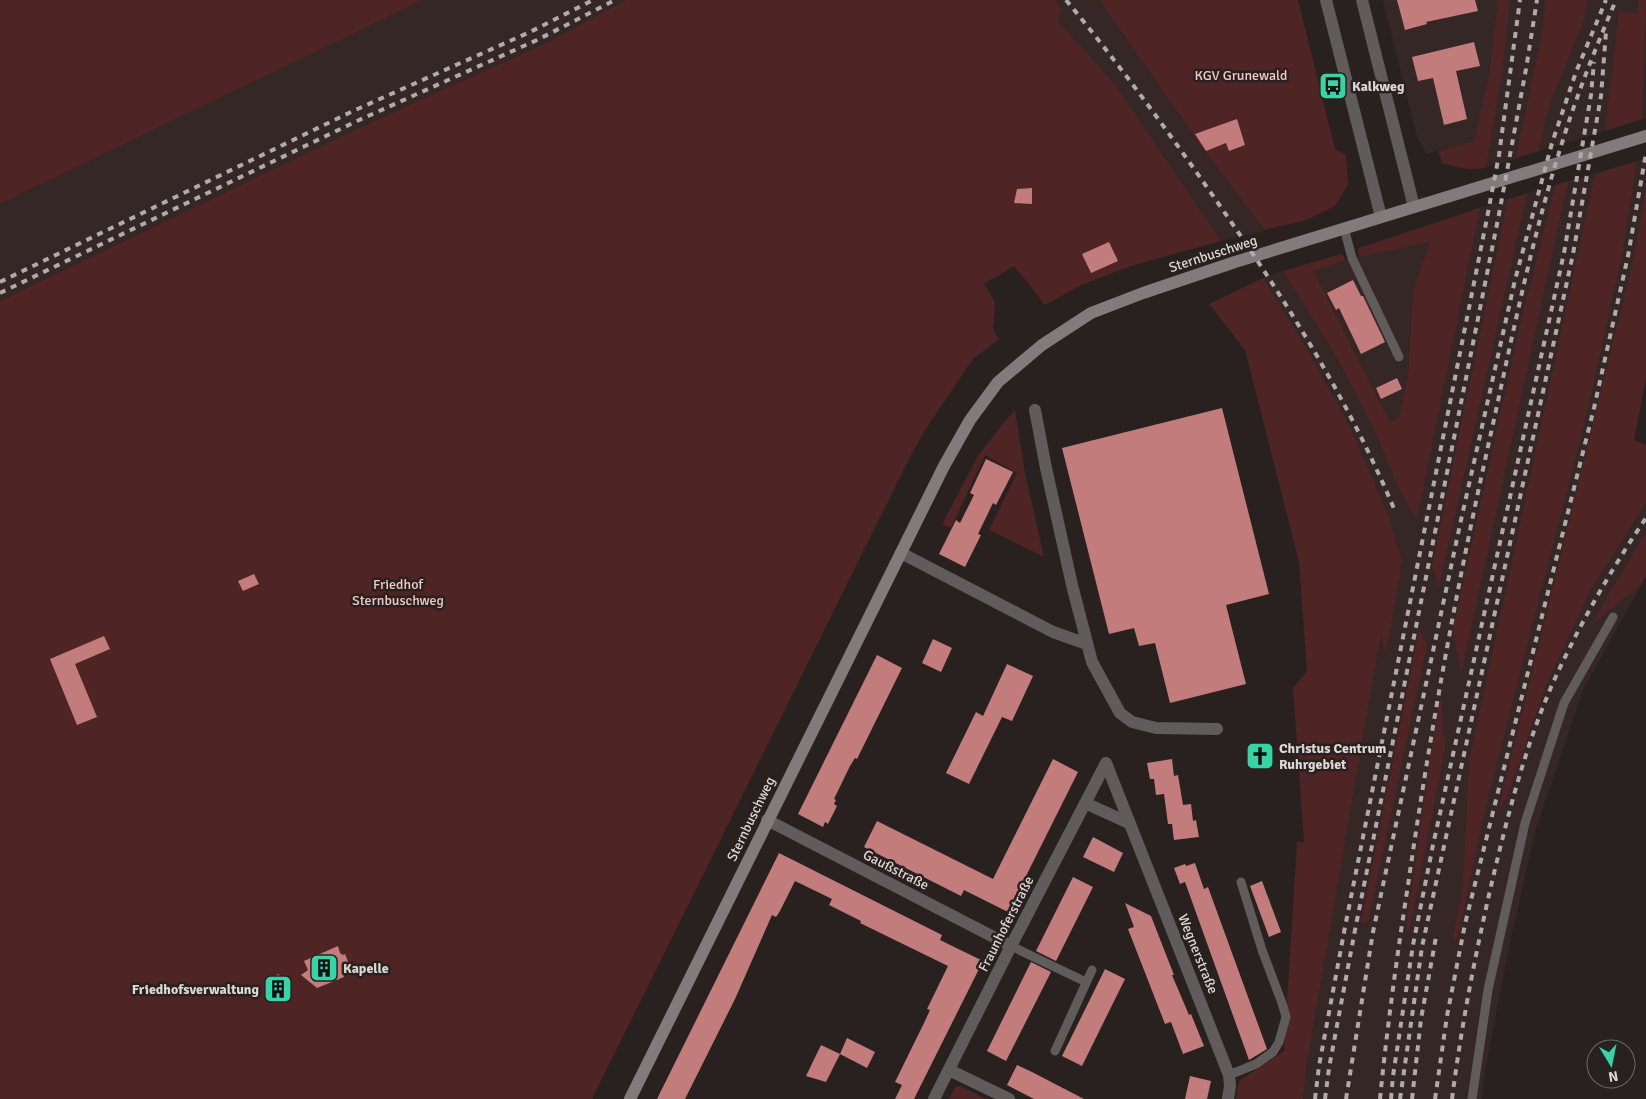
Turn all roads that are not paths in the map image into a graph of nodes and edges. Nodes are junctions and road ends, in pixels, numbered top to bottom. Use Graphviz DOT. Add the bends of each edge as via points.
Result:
graph roads {
  1 [pos="1326,0"];
  2 [pos="1362,0"];
  3 [pos="1646,136"];
  4 [pos="1414,207"];
  5 [pos="1381,217"];
  6 [pos="1344,228"];
  7 [pos="1399,357"];
  8 [pos="1035,410"];
  9 [pos="901,553"];
  10 [pos="1613,617"];
  11 [pos="1087,644"];
  12 [pos="1216,729"];
  13 [pos="1106,763"];
  14 [pos="1085,803"];
  15 [pos="767,820"];
  16 [pos="1129,823"];
  17 [pos="1241,882"];
  18 [pos="1011,946"];
  19 [pos="1092,970"];
  20 [pos="1086,982"];
  21 [pos="1055,1051"];
  22 [pos="950,1070"];
  23 [pos="1229,1075"];
  24 [pos="630,1099"];
  25 [pos="934,1099"];
  26 [pos="1008,1099"];
  27 [pos="1228,1099"];
  28 [pos="1472,1099"];
  1 -- 5 [label="street"];
  2 -- 4 [label="street"];
  3 -- 4 [label="main road, Sternbuschweg"];
  4 -- 5 [label="main road, Sternbuschweg"];
  5 -- 6 [label="main road, Sternbuschweg"];
  6 -- 7 [label="lane" via="1352,258"];
  6 -- 9 [label="main road, Sternbuschweg" via="1143,293 1091,314 1042,345 998,382 974,414"];
  8 -- 11 [label="street"];
  9 -- 11 [label="street" via="1053,632"];
  9 -- 15 [label="main road, Sternbuschweg"];
  10 -- 28 [label="lane" via="1564,703 1525,823 1488,990"];
  11 -- 12 [label="street" via="1092,662 1120,713 1132,722 1156,728"];
  13 -- 14 [label="street, Fraunhoferstraße"];
  13 -- 16 [label="street, Wegnerstraße"];
  14 -- 16 [label="street"];
  14 -- 18 [label="street, Fraunhoferstraße"];
  15 -- 18 [label="street, Gaußstraße"];
  15 -- 24 [label="main road, Sternbuschweg"];
  16 -- 23 [label="street, Wegnerstraße"];
  17 -- 23 [label="lane" via="1286,1016 1274,1052"];
  18 -- 20 [label="lane"];
  18 -- 22 [label="street, Fraunhoferstraße"];
  19 -- 20 [label="lane"];
  20 -- 21 [label="lane"];
  22 -- 25 [label="street, Fraunhoferstraße"];
  22 -- 26 [label="street"];
  23 -- 27 [label="street, Wegnerstraße"];
}
